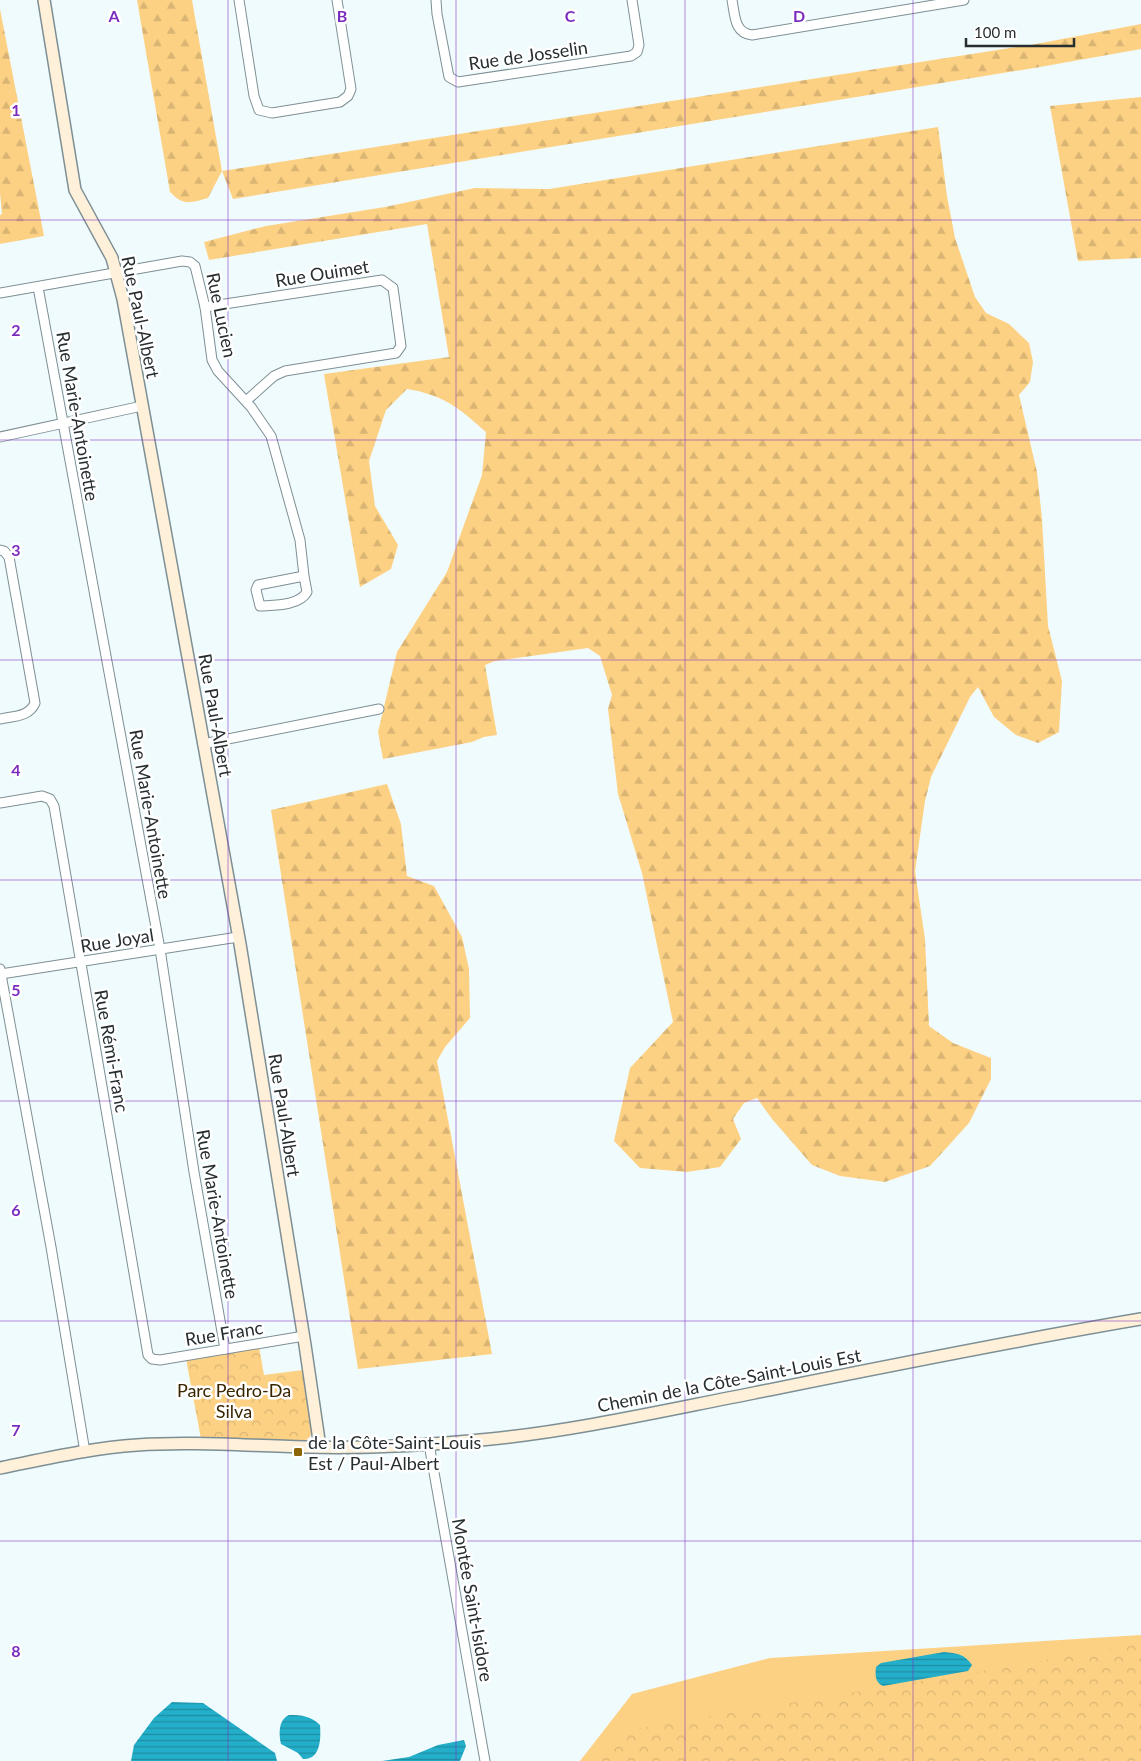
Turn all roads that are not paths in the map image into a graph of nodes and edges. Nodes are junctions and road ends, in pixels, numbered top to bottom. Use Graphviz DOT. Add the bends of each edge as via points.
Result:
graph roads {
  1 [pos="44,0"];
  2 [pos="239,0"];
  3 [pos="337,0"];
  4 [pos="436,0"];
  5 [pos="632,0"];
  6 [pos="732,0"];
  7 [pos="964,0"];
  8 [pos="933,2"];
  9 [pos="116,272"];
  10 [pos="38,287"];
  11 [pos="0,293"];
  12 [pos="205,307"];
  13 [pos="246,400"];
  14 [pos="142,406"];
  15 [pos="62,423"];
  16 [pos="0,436"];
  17 [pos="0,550"];
  18 [pos="304,576"];
  19 [pos="379,709"];
  20 [pos="0,719"];
  21 [pos="204,744"];
  22 [pos="0,803"];
  23 [pos="238,936"];
  24 [pos="160,950"];
  25 [pos="81,962"];
  26 [pos="0,969"];
  27 [pos="1,974"];
  28 [pos="1141,1319"];
  29 [pos="304,1336"];
  30 [pos="225,1348"];
  31 [pos="151,1358"];
  32 [pos="429,1444"];
  33 [pos="320,1447"];
  34 [pos="86,1452"];
  35 [pos="0,1468"];
  36 [pos="485,1761"];
  1 -- 9 [label="street, Rue Paul-Albert" via="75,190 105,243"];
  2 -- 3 [label="street" via="254,96 260,110 272,113 340,102 348,96 351,89"];
  4 -- 5 [label="street, Rue de Josselin" via="449,77 458,82 630,56 637,52 639,45"];
  6 -- 8 [label="street" via="736,26 752,36"];
  7 -- 8 [label="street"];
  9 -- 10 [label="street, Rue Lucien"];
  9 -- 12 [label="street, Rue Lucien" via="182,260 190,262 195,266"];
  9 -- 14 [label="street, Rue Paul-Albert"];
  10 -- 11 [label="street, Rue Lucien"];
  10 -- 15 [label="street, Rue Marie-Antoinette"];
  12 -- 13 [label="street, Rue Lucien" via="212,360 218,372"];
  12 -- 13 [label="street, Rue Ouimet" via="382,280 393,288 401,346 396,353 285,371 274,376"];
  13 -- 18 [label="street, Rue Lucien" via="271,436 300,540"];
  14 -- 15 [label="street"];
  14 -- 21 [label="street, Rue Paul-Albert"];
  15 -- 16 [label="street"];
  15 -- 24 [label="street, Rue Marie-Antoinette"];
  17 -- 20 [label="street" via="9,557 36,703 26,714"];
  18 -- 18 [label="street, Rue Lucien" via="258,586 260,606 296,601 305,596"];
  19 -- 21 [label="street"];
  21 -- 23 [label="street, Rue Paul-Albert"];
  22 -- 25 [label="street, Rue Rémi-Franc" via="42,796 53,802"];
  23 -- 24 [label="street, Rue Joyal"];
  23 -- 29 [label="street, Rue Paul-Albert"];
  24 -- 25 [label="street, Rue Joyal"];
  24 -- 30 [label="street, Rue Marie-Antoinette"];
  25 -- 27 [label="street, Rue Joyal"];
  25 -- 31 [label="street, Rue Rémi-Franc" via="146,1349"];
  26 -- 27 [label="street"];
  27 -- 34 [label="street"];
  28 -- 32 [label="street, Chemin de la Côte-Saint-Louis Est" via="591,1425"];
  29 -- 30 [label="street, Rue Franc"];
  29 -- 33 [label="street, Rue Paul-Albert"];
  30 -- 31 [label="street, Rue Franc" via="160,1360"];
  32 -- 33 [label="street, Chemin de la Côte-Saint-Louis Est"];
  32 -- 36 [label="street, Montée Saint-Isidore"];
  33 -- 34 [label="street, Chemin de la Côte-Saint-Louis Est" via="160,1444"];
  34 -- 35 [label="street, Chemin de la Côte-Saint-Louis Est"];
}
